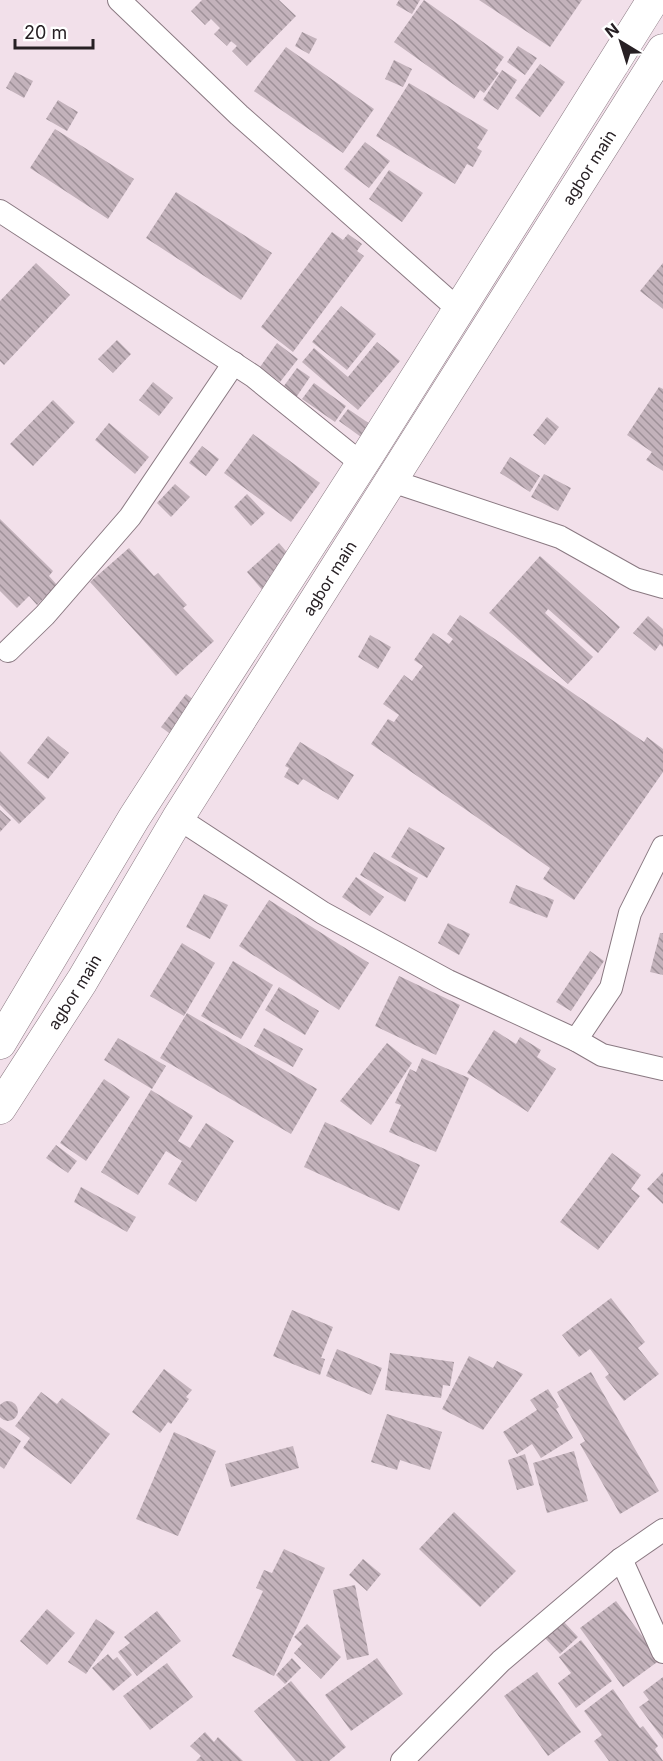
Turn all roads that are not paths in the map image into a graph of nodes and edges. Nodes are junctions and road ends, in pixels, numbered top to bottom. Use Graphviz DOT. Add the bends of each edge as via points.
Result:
graph roads {
  1 [pos="119,0"];
  2 [pos="653,0"];
  3 [pos="663,50"];
  4 [pos="541,178"];
  5 [pos="570,198"];
  6 [pos="0,211"];
  7 [pos="459,310"];
  8 [pos="234,363"];
  9 [pos="362,464"];
  10 [pos="392,481"];
  11 [pos="663,586"];
  12 [pos="8,651"];
  13 [pos="178,818"];
  14 [pos="663,847"];
  15 [pos="576,1040"];
  16 [pos="0,1043"];
  17 [pos="663,1069"];
  18 [pos="0,1108"];
  19 [pos="663,1530"];
  20 [pos="621,1559"];
  21 [pos="663,1652"];
  22 [pos="402,1761"];
  1 -- 7 [label="street" via="239,115"];
  2 -- 4 [label="main road"];
  3 -- 5 [label="main road, agbor main"];
  4 -- 5 [label="main road" via="555,192"];
  4 -- 7 [label="main road"];
  5 -- 10 [label="main road, agbor main"];
  6 -- 8 [label="street"];
  7 -- 9 [label="main road"];
  8 -- 9 [label="street"];
  8 -- 12 [label="street" via="130,517 45,615"];
  9 -- 16 [label="main road" via="134,818"];
  10 -- 11 [label="street" via="560,537 635,579"];
  10 -- 13 [label="main road, agbor main"];
  13 -- 15 [label="street" via="323,913 448,981"];
  13 -- 18 [label="main road, agbor main" via="82,981"];
  14 -- 15 [label="street" via="630,913 611,988"];
  15 -- 17 [label="street" via="602,1055"];
  19 -- 20 [label="street"];
  20 -- 21 [label="street"];
  20 -- 22 [label="street" via="501,1661"];
}
